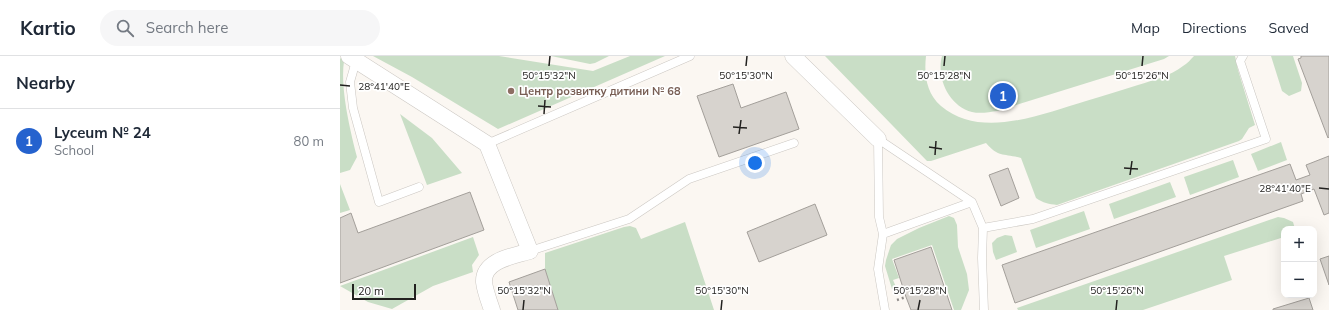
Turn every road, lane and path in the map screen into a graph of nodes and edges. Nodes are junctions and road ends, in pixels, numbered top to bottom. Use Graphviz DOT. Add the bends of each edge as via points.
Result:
graph roads {
  1 [pos="690,56"];
  2 [pos="793,56"];
  3 [pos="1243,56"];
  4 [pos="352,58"];
  5 [pos="878,139"];
  6 [pos="794,143"];
  7 [pos="488,144"];
  8 [pos="419,187"];
  9 [pos="972,202"];
  10 [pos="983,228"];
  11 [pos="883,234"];
  12 [pos="530,251"];
  13 [pos="492,310"];
  14 [pos="885,310"];
  15 [pos="984,310"];
  1 -- 7 [label="lane"];
  2 -- 5 [label="street"];
  3 -- 10 [label="lane" via="1240,61 1266,139 1033,219"];
  4 -- 7 [label="street"];
  4 -- 8 [label="lane" via="350,82 353,108 379,202"];
  5 -- 9 [label="lane"];
  5 -- 11 [label="lane" via="879,217"];
  6 -- 12 [label="lane" via="690,179 629,219"];
  7 -- 12 [label="street"];
  9 -- 10 [label="lane"];
  9 -- 11 [label="lane"];
  10 -- 15 [label="lane"];
  11 -- 14 [label="lane" via="878,269"];
  12 -- 13 [label="street" via="502,260 486,272 484,282"];
}
